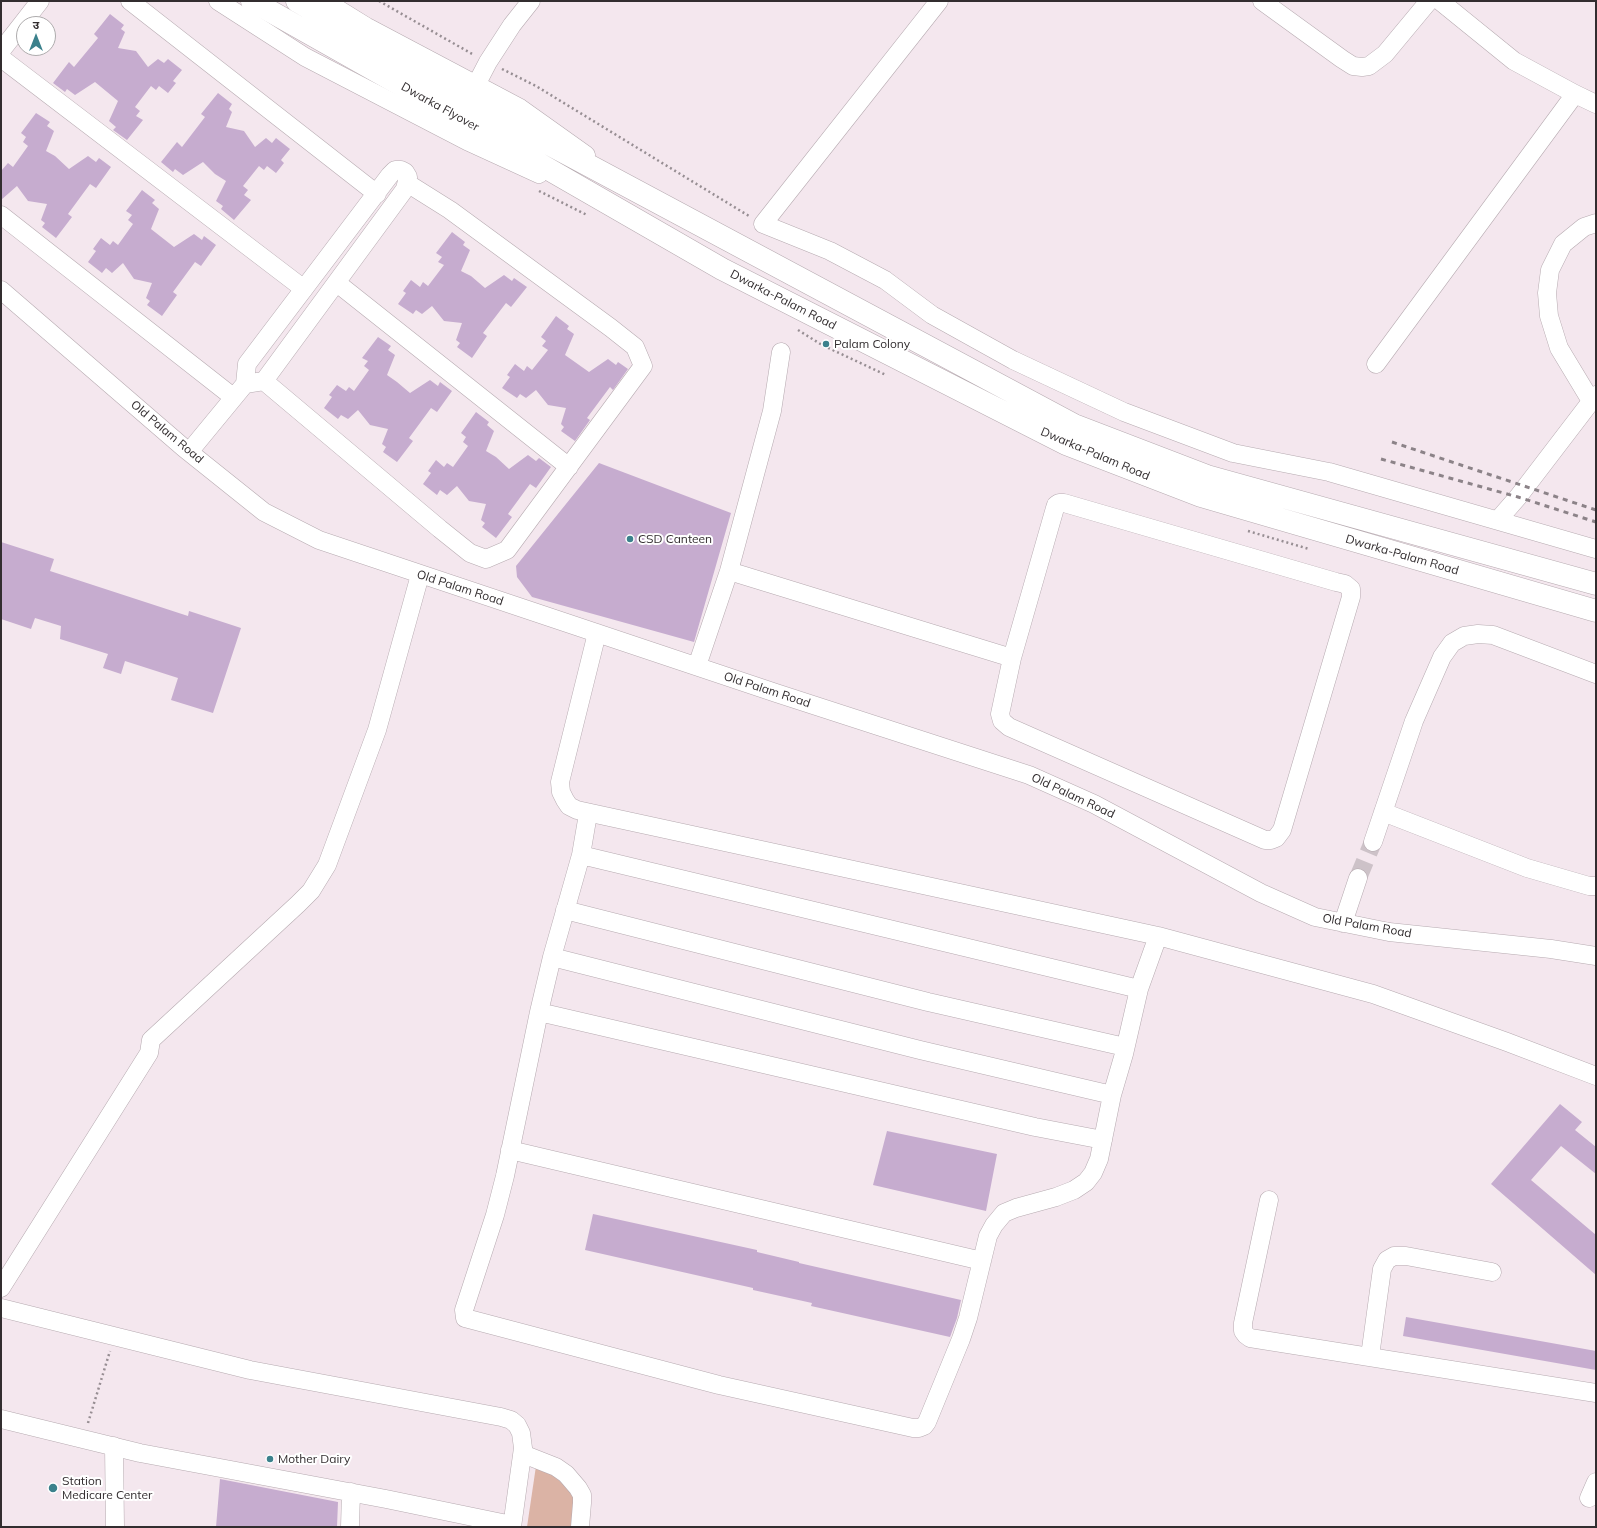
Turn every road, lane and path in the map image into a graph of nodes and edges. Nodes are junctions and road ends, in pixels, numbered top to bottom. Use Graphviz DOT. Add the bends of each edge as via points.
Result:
graph roads {
  1 [pos="40,1"];
  2 [pos="130,1"];
  3 [pos="218,1"];
  4 [pos="252,1"];
  5 [pos="297,1"];
  6 [pos="325,1"];
  7 [pos="532,1"];
  8 [pos="939,1"];
  9 [pos="1262,1"];
  10 [pos="1429,1"];
  11 [pos="1440,1"];
  12 [pos="1,51"];
  13 [pos="1,58"];
  14 [pos="476,85"];
  15 [pos="1575,94"];
  16 [pos="1596,104"];
  17 [pos="407,183"];
  18 [pos="635,190"];
  19 [pos="377,194"];
  20 [pos="627,214"];
  21 [pos="1,215"];
  22 [pos="1596,223"];
  23 [pos="337,283"];
  24 [pos="1,290"];
  25 [pos="304,290"];
  26 [pos="781,352"];
  27 [pos="1376,364"];
  28 [pos="264,381"];
  29 [pos="245,384"];
  30 [pos="233,397"];
  31 [pos="1594,398"];
  32 [pos="189,452"];
  33 [pos="569,467"];
  34 [pos="1498,520"];
  35 [pos="1596,549"];
  36 [pos="729,570"];
  37 [pos="424,577"];
  38 [pos="1596,584"];
  39 [pos="1596,611"];
  40 [pos="597,633"];
  41 [pos="1012,658"];
  42 [pos="697,666"];
  43 [pos="1596,674"];
  44 [pos="1383,812"];
  45 [pos="588,814"];
  46 [pos="1373,842"];
  47 [pos="580,855"];
  48 [pos="1358,878"];
  49 [pos="1596,886"];
  50 [pos="565,910"];
  51 [pos="1343,922"];
  52 [pos="1158,936"];
  53 [pos="1596,956"];
  54 [pos="552,957"];
  55 [pos="1139,989"];
  56 [pos="539,1012"];
  57 [pos="1126,1047"];
  58 [pos="1596,1076"];
  59 [pos="1112,1095"];
  60 [pos="1103,1140"];
  61 [pos="510,1150"];
  62 [pos="1269,1200"];
  63 [pos="982,1261"];
  64 [pos="1492,1272"];
  65 [pos="1,1288"];
  66 [pos="1,1308"];
  67 [pos="115,1336"];
  68 [pos="1370,1356"];
  69 [pos="1596,1393"];
  70 [pos="1,1419"];
  71 [pos="83,1441"];
  72 [pos="114,1446"];
  73 [pos="523,1454"];
  74 [pos="1596,1482"];
  75 [pos="350,1492"];
  76 [pos="1590,1498"];
  77 [pos="512,1526"];
  78 [pos="114,1527"];
  79 [pos="350,1527"];
  80 [pos="580,1527"];
  1 -- 12 [label="street"];
  2 -- 19 [label="street"];
  3 -- 20 [label="street" via="312,60 467,141"];
  4 -- 20 [label="main road, Dwarka Flyover"];
  5 -- 18 [label="main road, Dwarka Flyover" via="489,112"];
  6 -- 14 [label="street" via="366,27"];
  7 -- 14 [label="street" via="512,25"];
  8 -- 34 [label="street" via="763,224 830,251 884,280 932,315 1007,356 1124,412 1233,453 1329,472"];
  9 -- 10 [label="street" via="1342,59 1353,66 1362,67 1369,66 1385,54"];
  11 -- 15 [label="street" via="1514,61"];
  13 -- 25 [label="street"];
  14 -- 18 [label="street" via="520,108"];
  15 -- 16 [label="street"];
  15 -- 27 [label="street"];
  17 -- 19 [label="street" via="408,176 405,172 396,170"];
  17 -- 23 [label="street"];
  17 -- 33 [label="street" via="450,210 635,347 643,366"];
  18 -- 38 [label="main road, Dwarka-Palam Road" via="1074,425 1207,476"];
  19 -- 25 [label="street"];
  20 -- 39 [label="main road, Dwarka-Palam Road" via="722,269 1066,444 1201,496"];
  21 -- 30 [label="street"];
  22 -- 31 [label="street" via="1584,227 1563,244 1550,270 1547,293 1549,316 1559,348"];
  23 -- 28 [label="street"];
  23 -- 33 [label="street"];
  24 -- 32 [label="street, Old Palam Road"];
  25 -- 29 [label="street" via="247,364"];
  26 -- 36 [label="street" via="772,411"];
  28 -- 29 [label="street"];
  28 -- 33 [label="street" via="440,529 470,553 486,559 508,550"];
  29 -- 30 [label="street"];
  30 -- 32 [label="street"];
  31 -- 34 [label="street"];
  32 -- 37 [label="street, Old Palam Road" via="264,512 318,540"];
  34 -- 35 [label="street"];
  36 -- 41 [label="street"];
  36 -- 42 [label="street"];
  37 -- 40 [label="street, Old Palam Road"];
  37 -- 65 [label="street" via="386,734 348,837 331,872 297,917 161,1049 150,1053"];
  40 -- 42 [label="street, Old Palam Road"];
  40 -- 45 [label="street" via="560,782 564,800 569,806"];
  41 -- 41 [label="street" via="1054,508 1059,503 1064,502 1345,584 1351,590 1282,830 1271,840 1265,840 1009,727 1002,721 1000,714"];
  42 -- 51 [label="street, Old Palam Road" via="1030,775 1094,804 1261,893 1315,917"];
  43 -- 44 [label="street" via="1494,635 1464,636 1452,643 1442,657 1414,721"];
  44 -- 46 [label="street"];
  44 -- 49 [label="street" via="1527,868"];
  45 -- 47 [label="street"];
  45 -- 52 [label="street"];
  47 -- 50 [label="street"];
  47 -- 55 [label="street"];
  48 -- 51 [label="street"];
  50 -- 54 [label="street"];
  50 -- 57 [label="street" via="928,1002"];
  51 -- 53 [label="street, Old Palam Road" via="1389,932 1551,948"];
  52 -- 55 [label="street"];
  52 -- 58 [label="street" via="1373,994"];
  54 -- 56 [label="street"];
  54 -- 59 [label="street" via="928,1052"];
  55 -- 57 [label="street"];
  56 -- 60 [label="street" via="1019,1123"];
  56 -- 61 [label="street"];
  57 -- 59 [label="street"];
  59 -- 60 [label="street"];
  60 -- 63 [label="street" via="1099,1159 1086,1182 1056,1197 1004,1213 988,1236"];
  61 -- 63 [label="street"];
  61 -- 63 [label="street" via="495,1215 464,1310 465,1318 719,1385 913,1428 924,1426 961,1339"];
  62 -- 68 [label="street" via="1243,1323 1246,1335 1250,1338"];
  64 -- 68 [label="street" via="1406,1256 1394,1256 1387,1260 1382,1268"];
  66 -- 67 [label="street"];
  67 -- 71 [label="path"];
  67 -- 73 [label="street" via="250,1370 502,1417 517,1425 523,1440"];
  68 -- 69 [label="street"];
  70 -- 71 [label="street"];
  71 -- 72 [label="street"];
  72 -- 75 [label="street"];
  72 -- 78 [label="street"];
  73 -- 77 [label="street"];
  73 -- 80 [label="street" via="556,1467 578,1488 582,1495"];
  74 -- 76 [label="street"];
  75 -- 77 [label="street"];
  75 -- 79 [label="street"];
}
